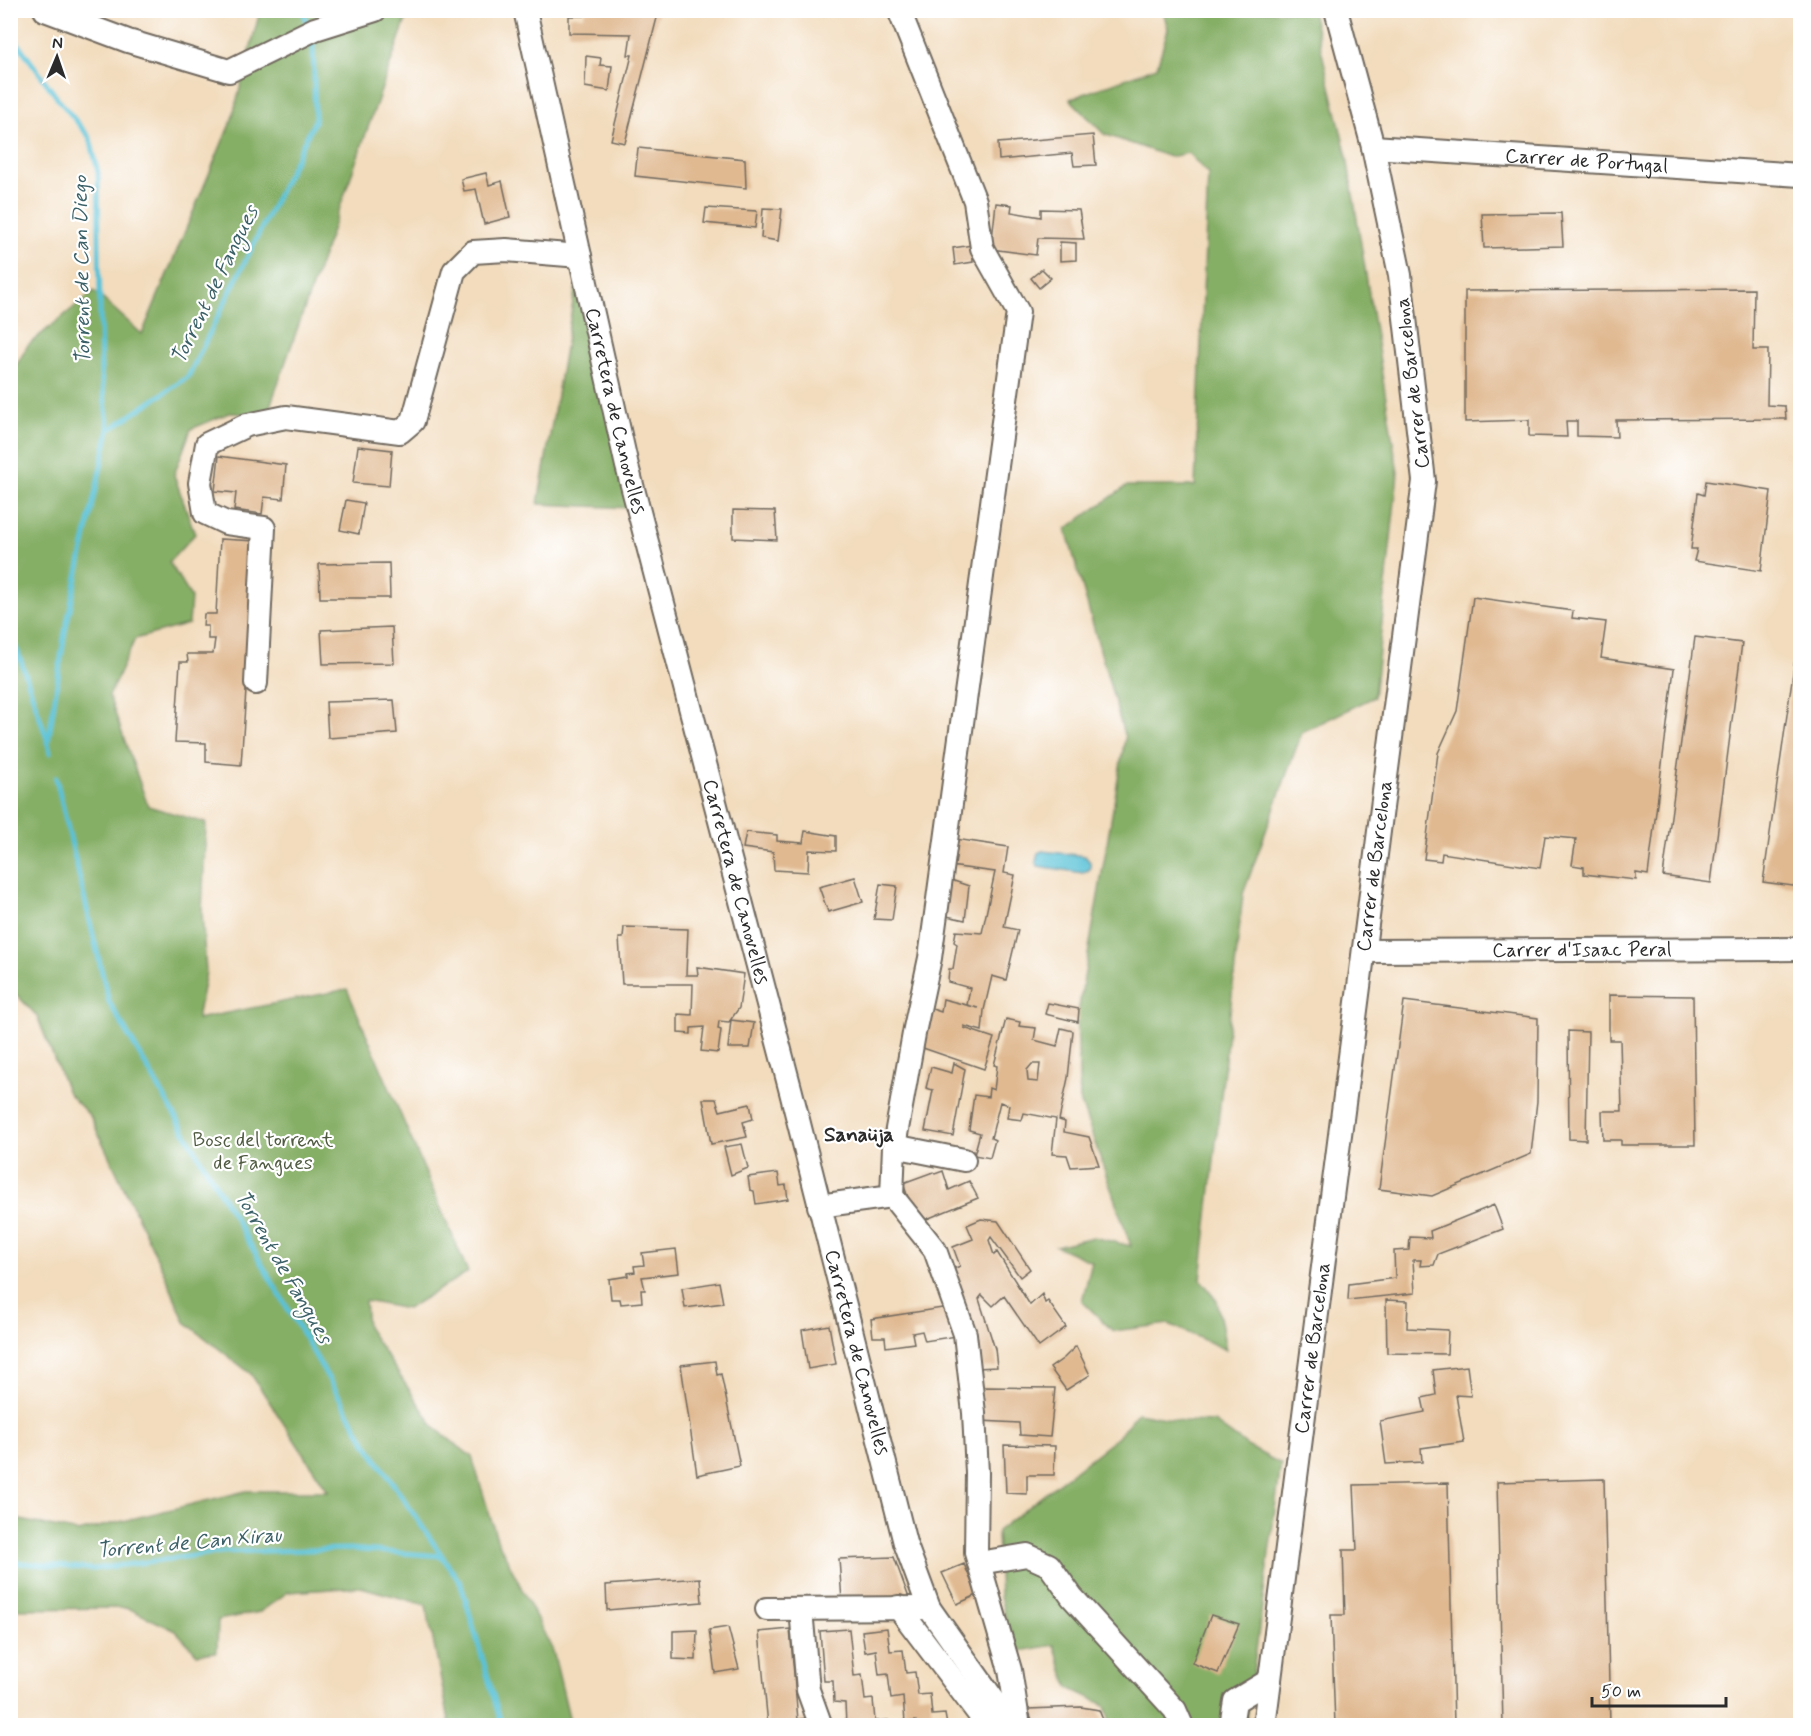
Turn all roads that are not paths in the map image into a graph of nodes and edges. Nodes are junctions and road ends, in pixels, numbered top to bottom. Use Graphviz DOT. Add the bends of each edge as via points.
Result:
graph roads {
  1 [pos="45,10"];
  2 [pos="375,10"];
  3 [pos="525,10"];
  4 [pos="899,10"];
  5 [pos="1336,10"];
  6 [pos="1373,147"];
  7 [pos="1800,175"];
  8 [pos="580,256"];
  9 [pos="256,683"];
  10 [pos="1800,950"];
  11 [pos="1364,951"];
  12 [pos="894,1146"];
  13 [pos="964,1161"];
  14 [pos="892,1196"];
  15 [pos="819,1206"];
  16 [pos="979,1563"];
  17 [pos="898,1607"];
  18 [pos="929,1608"];
  19 [pos="767,1609"];
  20 [pos="801,1609"];
  21 [pos="1270,1680"];
  22 [pos="821,1725"];
  23 [pos="988,1725"];
  24 [pos="1012,1725"];
  25 [pos="1020,1725"];
  26 [pos="1182,1725"];
  27 [pos="1231,1725"];
  28 [pos="1264,1725"];
  1 -- 2 [label="street" via="128,41 229,71 309,32"];
  3 -- 8 [label="street, Carretera de Canovelles"];
  4 -- 12 [label="street" via="975,201 981,248 1018,312 930,958"];
  5 -- 6 [label="street, Carrer de Barcelona"];
  6 -- 7 [label="street, Carrer de Portugal"];
  6 -- 11 [label="street, Carrer de Barcelona" via="1400,275 1424,481"];
  8 -- 9 [label="street" via="506,250 473,252 454,271 414,421 400,432 286,417 247,426 207,444 200,483 205,513 226,524 264,528"];
  8 -- 15 [label="street, Carretera de Canovelles" via="627,466"];
  10 -- 11 [label="street, Carrer d'Isaac Peral"];
  11 -- 21 [label="street, Carrer de Barcelona"];
  12 -- 13 [label="street"];
  12 -- 14 [label="street"];
  14 -- 15 [label="street"];
  14 -- 16 [label="street" via="934,1250 965,1334 974,1413"];
  15 -- 18 [label="street, Carretera de Canovelles" via="905,1543"];
  16 -- 25 [label="street" via="1010,1670"];
  16 -- 26 [label="street" via="1027,1555 1049,1565 1072,1597 1175,1710"];
  17 -- 18 [label="street"];
  17 -- 20 [label="street"];
  17 -- 23 [label="street"];
  18 -- 24 [label="street, Carretera de Canovelles"];
  19 -- 20 [label="street"];
  20 -- 22 [label="street" via="808,1690"];
  21 -- 27 [label="street" via="1235,1701"];
  21 -- 28 [label="street, Carrer de Barcelona"];
}
